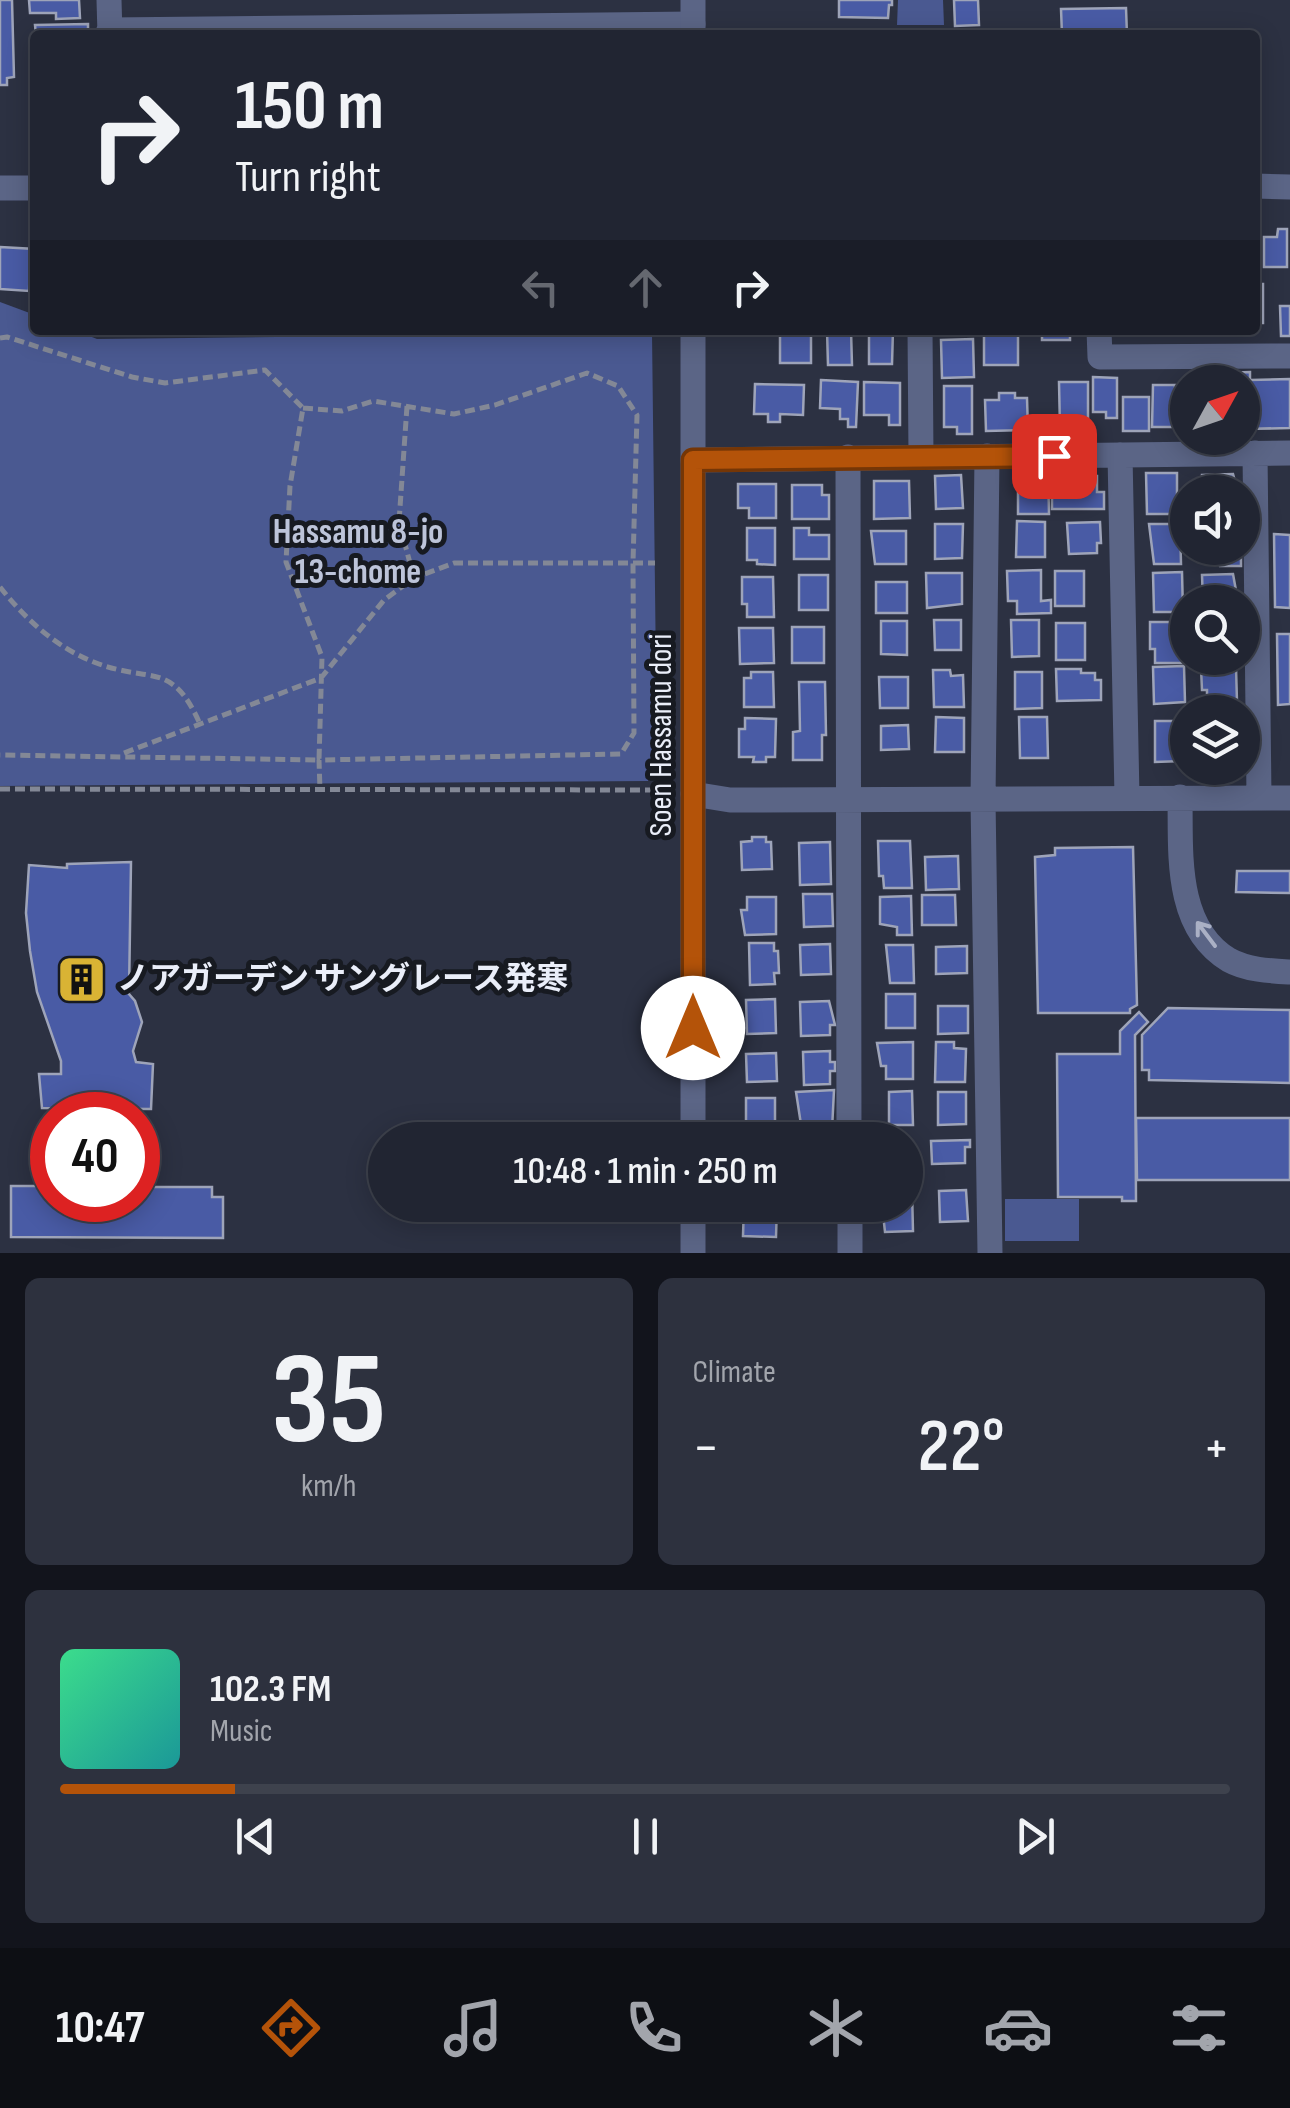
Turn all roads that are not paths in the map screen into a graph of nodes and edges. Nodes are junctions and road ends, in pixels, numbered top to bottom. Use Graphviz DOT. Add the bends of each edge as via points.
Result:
graph roads {
  1 [pos="109,0"];
  2 [pos="693,20"];
  3 [pos="110,30"];
  4 [pos="289,30"];
  5 [pos="1260,186"];
  6 [pos="1290,187"];
  7 [pos="0,188"];
  8 [pos="30,188"];
  9 [pos="693,335"];
  10 [pos="920,335"];
  11 [pos="1099,335"];
  12 [pos="1290,356"];
  13 [pos="1290,453"];
  14 [pos="1260,454"];
  15 [pos="1120,455"];
  16 [pos="1170,455"];
  17 [pos="1255,455"];
  18 [pos="921,456"];
  19 [pos="987,456"];
  20 [pos="848,458"];
  21 [pos="693,460"];
  22 [pos="694,794"];
  23 [pos="1127,797"];
  24 [pos="1180,797"];
  25 [pos="1259,797"];
  26 [pos="1290,798"];
  27 [pos="848,800"];
  28 [pos="982,800"];
  29 [pos="1290,972"];
  30 [pos="694,1122"];
  31 [pos="849,1122"];
  32 [pos="694,1222"];
  33 [pos="850,1222"];
  34 [pos="694,1253"];
  35 [pos="850,1253"];
  36 [pos="990,1253"];
  1 -- 3 [label="street"];
  2 -- 4 [label="street"];
  5 -- 6 [label="street"];
  7 -- 8 [label="street"];
  9 -- 21 [label="street, Soen Hassamu dori"];
  10 -- 18 [label="street"];
  11 -- 12 [label="street" via="1100,357"];
  13 -- 14 [label="street"];
  15 -- 16 [label="street"];
  15 -- 19 [label="street"];
  15 -- 23 [label="street"];
  17 -- 25 [label="street"];
  18 -- 19 [label="street"];
  18 -- 20 [label="street"];
  19 -- 28 [label="street"];
  20 -- 21 [label="street"];
  20 -- 27 [label="street"];
  21 -- 22 [label="street, Soen Hassamu dori"];
  22 -- 27 [label="street"];
  22 -- 30 [label="street, Soen Hassamu dori"];
  23 -- 24 [label="street"];
  23 -- 28 [label="street"];
  24 -- 25 [label="street"];
  29 -- 24 [label="street, one-way" via="1230,960 1202,934 1181,879"];
  25 -- 26 [label="street"];
  27 -- 28 [label="street"];
  27 -- 31 [label="street"];
  28 -- 36 [label="street"];
  32 -- 34 [label="street"];
  33 -- 35 [label="street"];
}
